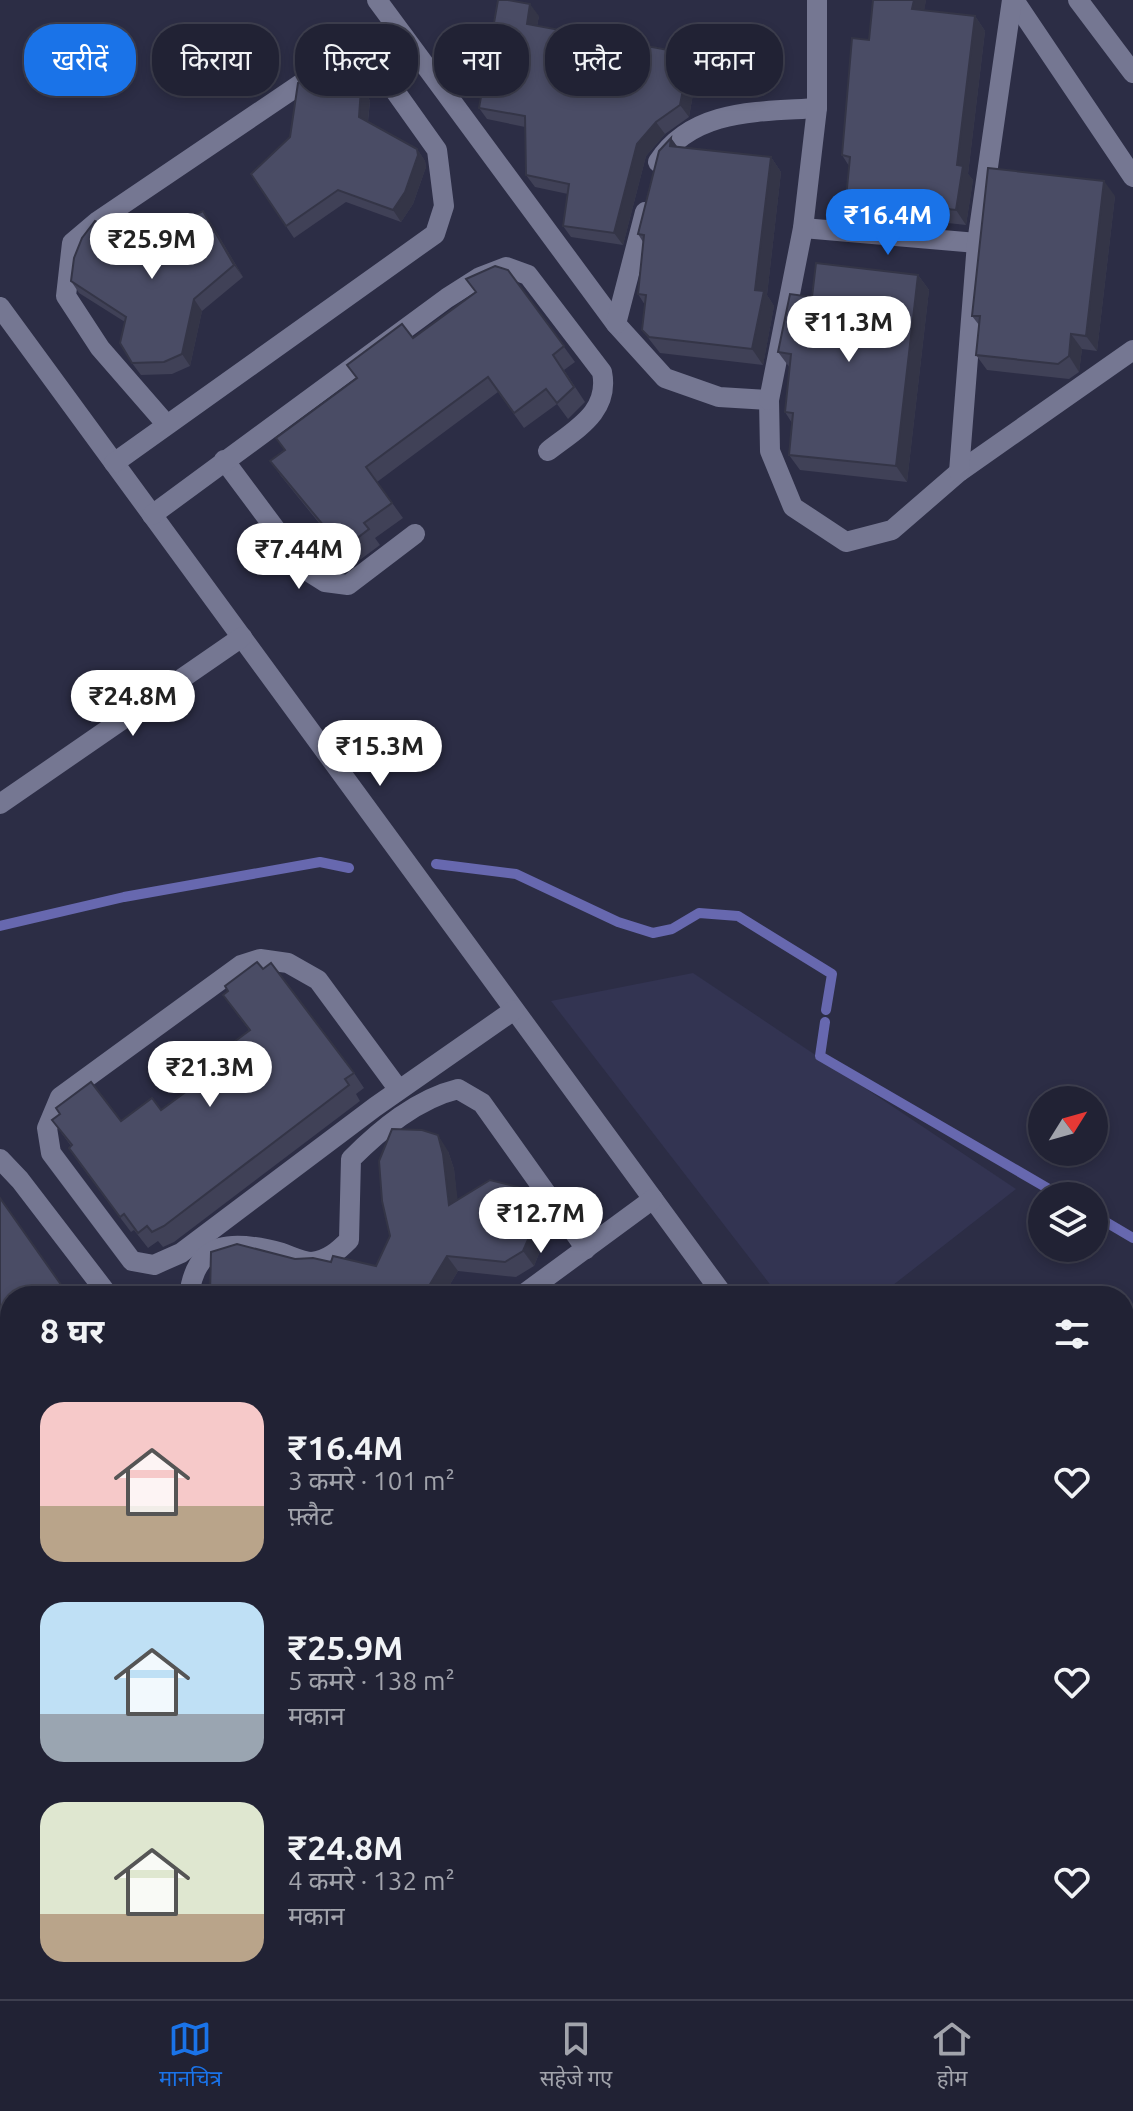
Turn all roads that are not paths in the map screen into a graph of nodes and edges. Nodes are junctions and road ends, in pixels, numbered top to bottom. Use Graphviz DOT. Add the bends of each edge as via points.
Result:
graph roads {
  1 [pos="377,0"];
  2 [pos="817,0"];
  3 [pos="1013,0"];
  4 [pos="1078,0"];
  5 [pos="1133,73"];
  6 [pos="817,108"];
  7 [pos="1133,177"];
  8 [pos="803,228"];
  9 [pos="977,243"];
  10 [pos="0,307"];
  11 [pos="616,324"];
  12 [pos="1133,350"];
  13 [pos="769,400"];
  14 [pos="167,425"];
  15 [pos="548,451"];
  16 [pos="224,460"];
  17 [pos="114,463"];
  18 [pos="959,472"];
  19 [pos="152,515"];
  20 [pos="415,534"];
  21 [pos="242,637"];
  22 [pos="0,804"];
  23 [pos="514,1010"];
  24 [pos="399,1090"];
  25 [pos="0,1159"];
  26 [pos="653,1199"];
  27 [pos="586,1249"];
  28 [pos="101,1286"];
  29 [pos="190,1286"];
  30 [pos="535,1286"];
  31 [pos="717,1286"];
  1 -- 11 [label="street"];
  2 -- 6 [label="street"];
  3 -- 7 [label="street"];
  3 -- 9 [label="street"];
  4 -- 5 [label="street"];
  6 -- 8 [label="street"];
  6 -- 11 [label="street" via="724,115 670,144 658,160"];
  8 -- 9 [label="street"];
  8 -- 13 [label="street"];
  9 -- 18 [label="street"];
  10 -- 17 [label="street"];
  11 -- 13 [label="street" via="665,378 719,397"];
  12 -- 18 [label="street"];
  13 -- 18 [label="street" via="770,451 793,507 846,542 892,530"];
  14 -- 14 [label="street" via="435,234 444,206 437,150 390,84 374,73 343,66 305,81 72,243 66,296 100,348"];
  14 -- 17 [label="street"];
  15 -- 16 [label="street" via="591,418 605,388 602,372 528,275 506,267 447,298"];
  16 -- 19 [label="street"];
  16 -- 20 [label="street" via="306,570 325,582 348,585"];
  17 -- 19 [label="street"];
  19 -- 21 [label="street"];
  21 -- 22 [label="street"];
  21 -- 23 [label="street"];
  23 -- 24 [label="street"];
  23 -- 26 [label="street"];
  24 -- 24 [label="street" via="181,1253 154,1265 132,1261 51,1153 47,1128 60,1097 241,965 260,959 288,963 318,980"];
  25 -- 28 [label="street"];
  26 -- 27 [label="street"];
  26 -- 31 [label="street"];
  27 -- 29 [label="street" via="482,1103 458,1089 438,1094 378,1132 351,1159 349,1240 335,1255 310,1262 231,1245 208,1252 191,1275"];
  27 -- 30 [label="street"];
}
